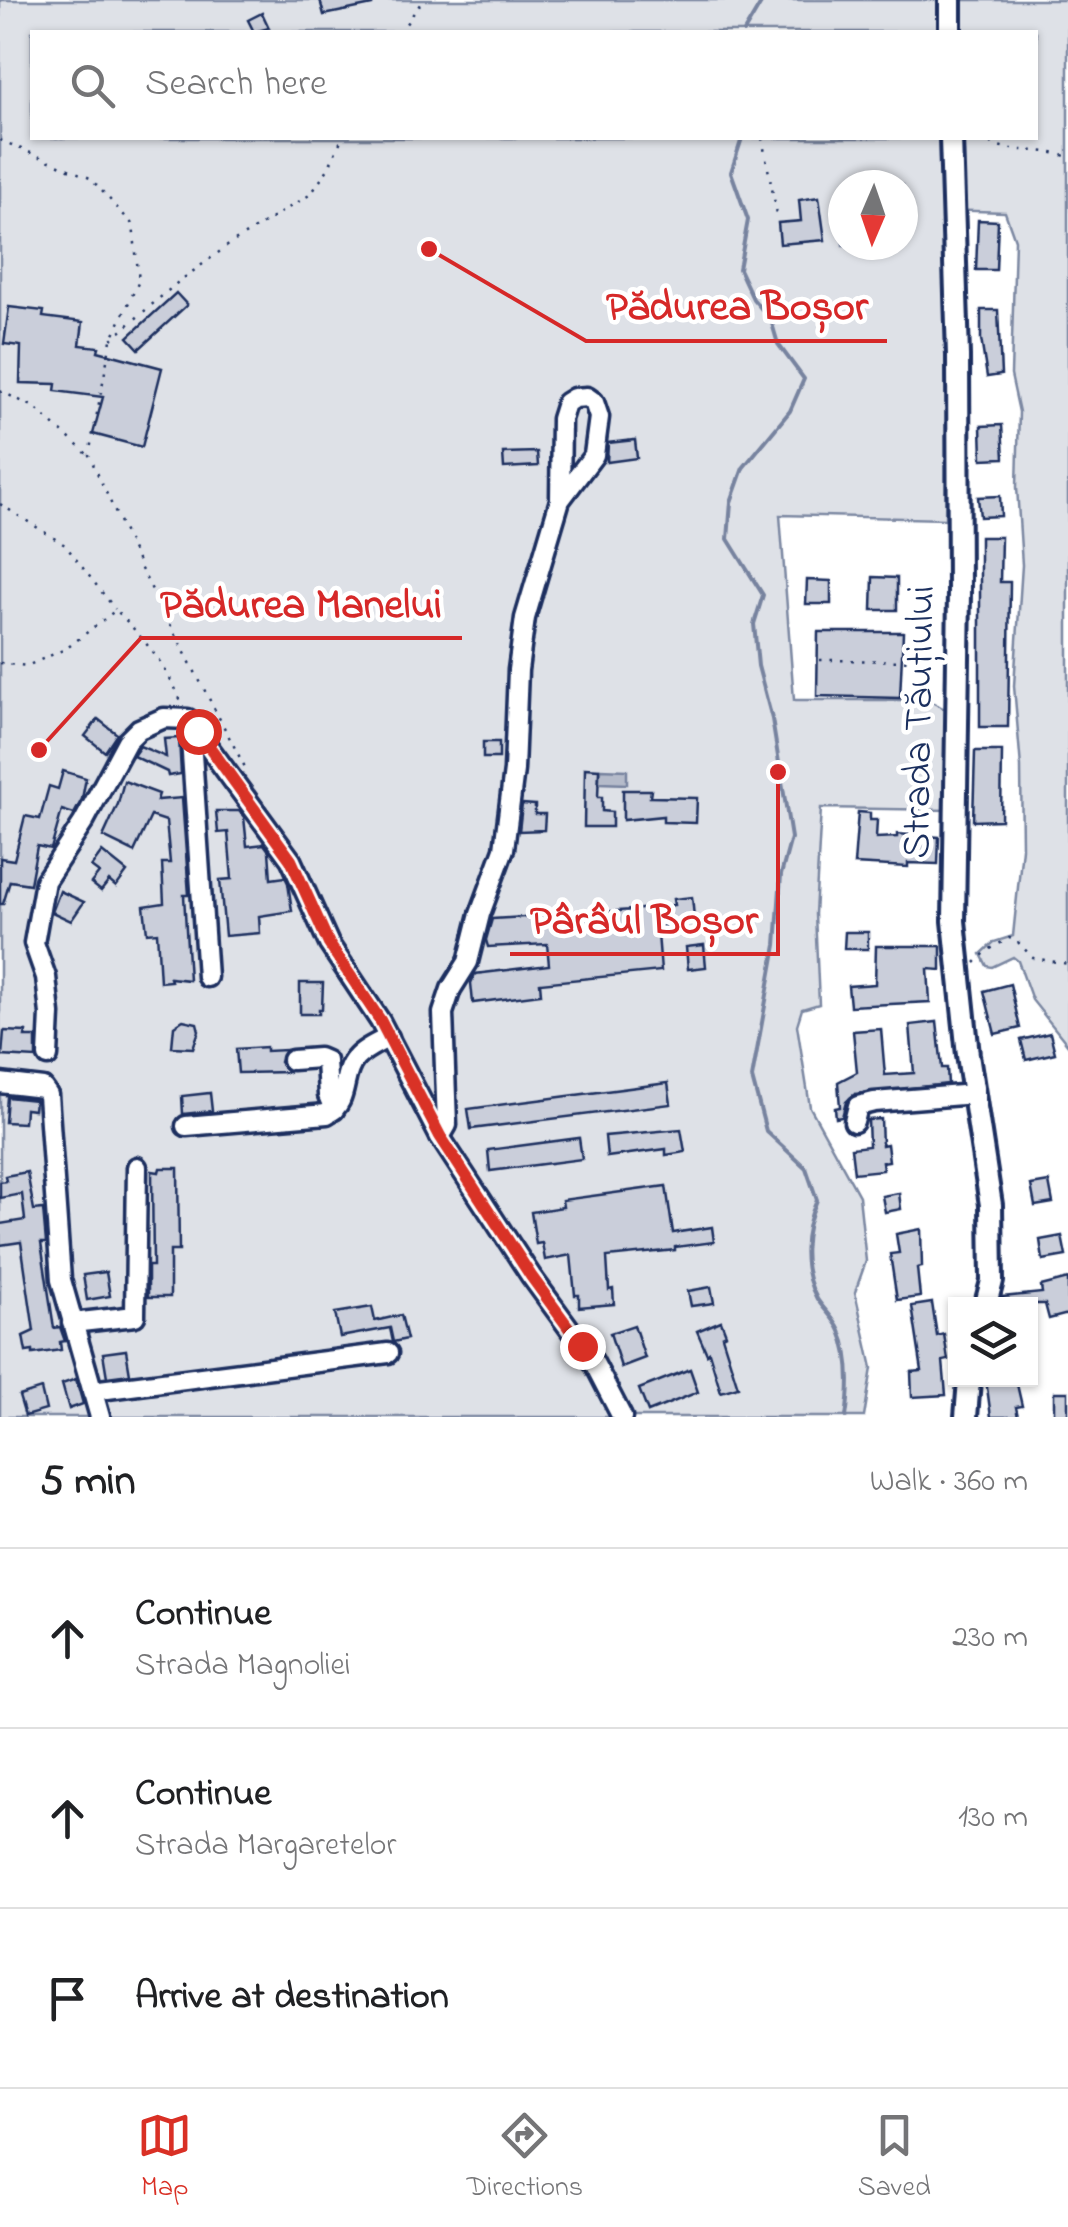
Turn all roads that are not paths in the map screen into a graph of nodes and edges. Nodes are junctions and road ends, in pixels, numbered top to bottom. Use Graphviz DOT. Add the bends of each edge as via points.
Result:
graph roads {
  1 [pos="950,0"];
  2 [pos="950,30"];
  3 [pos="951,140"];
  4 [pos="560,500"];
  5 [pos="193,725"];
  6 [pos="207,977"];
  7 [pos="390,1037"];
  8 [pos="48,1056"];
  9 [pos="292,1060"];
  10 [pos="0,1083"];
  11 [pos="974,1094"];
  12 [pos="334,1110"];
  13 [pos="854,1122"];
  14 [pos="186,1126"];
  15 [pos="440,1136"];
  16 [pos="137,1167"];
  17 [pos="988,1297"];
  18 [pos="72,1323"];
  19 [pos="388,1353"];
  20 [pos="968,1387"];
  21 [pos="92,1391"];
  22 [pos="100,1417"];
  23 [pos="622,1417"];
  24 [pos="966,1417"];
  1 -- 2 [label="main road"];
  3 -- 11 [label="main road, Strada Tăuțiului" via="959,592 954,921"];
  4 -- 4 [label="street" via="560,419 566,402 587,397 599,418 594,455"];
  4 -- 15 [label="street" via="524,618 504,850 468,962 443,1013 447,1125"];
  5 -- 6 [label="street"];
  5 -- 7 [label="street" via="291,860 329,944"];
  5 -- 8 [label="street" via="164,718 127,741 45,881 34,944 46,976"];
  7 -- 12 [label="street" via="357,1056"];
  7 -- 15 [label="street"];
  9 -- 12 [label="street" via="326,1062"];
  10 -- 18 [label="street" via="46,1090 60,1280"];
  11 -- 13 [label="street" via="874,1102 858,1106"];
  11 -- 17 [label="main road, Strada Tăuțiului" via="994,1239"];
  12 -- 14 [label="street"];
  15 -- 23 [label="street" via="593,1361"];
  16 -- 18 [label="street" via="135,1316"];
  18 -- 21 [label="street"];
  19 -- 21 [label="street"];
  20 -- 24 [label="main road"];
  21 -- 22 [label="street"];
}
